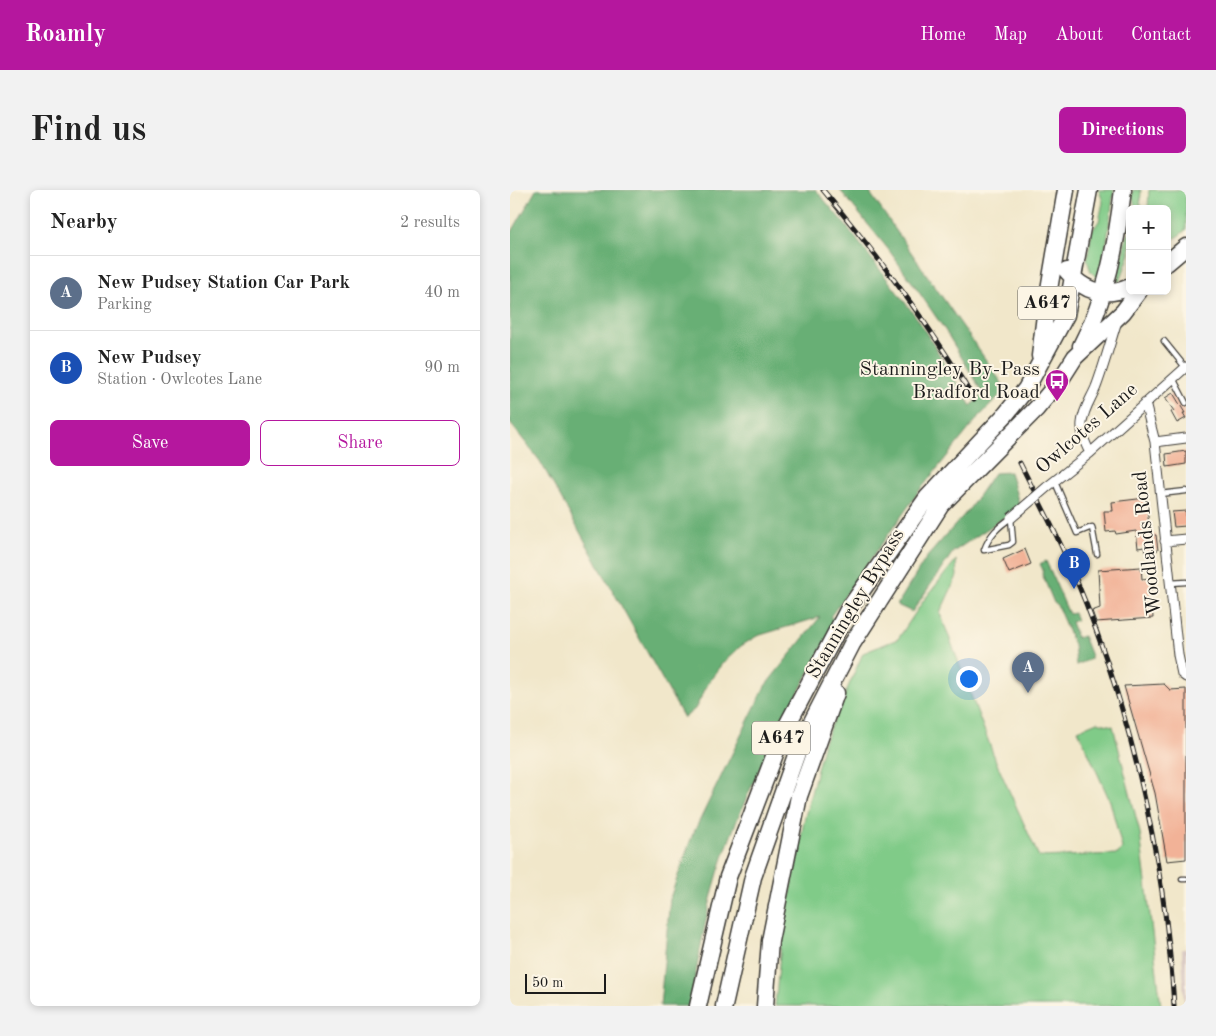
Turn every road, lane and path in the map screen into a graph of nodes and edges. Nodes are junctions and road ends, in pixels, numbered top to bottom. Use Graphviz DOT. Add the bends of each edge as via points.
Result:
graph roads {
  1 [pos="1066,190"];
  2 [pos="1089,190"];
  3 [pos="1124,190"];
  4 [pos="1058,241"];
  5 [pos="1186,247"];
  6 [pos="1171,260"];
  7 [pos="1073,278"];
  8 [pos="1126,288"];
  9 [pos="1104,292"];
  10 [pos="1136,295"];
  11 [pos="1117,318"];
  12 [pos="1164,341"];
  13 [pos="1075,357"];
  14 [pos="1039,366"];
  15 [pos="1186,367"];
  16 [pos="1173,378"];
  17 [pos="1186,402"];
  18 [pos="1145,403"];
  19 [pos="1186,438"];
  20 [pos="1155,442"];
  21 [pos="1090,452"];
  22 [pos="1051,483"];
  23 [pos="1186,491"];
  24 [pos="1160,494"];
  25 [pos="1011,518"];
  26 [pos="1186,539"];
  27 [pos="1165,541"];
  28 [pos="1097,554"];
  29 [pos="1186,582"];
  30 [pos="1170,583"];
  31 [pos="891,584"];
  32 [pos="1182,648"];
  33 [pos="1186,677"];
  34 [pos="698,1006"];
  35 [pos="724,1006"];
  36 [pos="765,1006"];
  1 -- 4 [label="highway, A647"];
  2 -- 7 [label="highway, Stanningley Bypass"];
  3 -- 9 [label="highway, A647"];
  4 -- 7 [label="highway" via="1061,259"];
  4 -- 14 [label="highway, A647"];
  5 -- 6 [label="highway"];
  7 -- 9 [label="highway" via="1086,288"];
  7 -- 14 [label="highway, Stanningley Bypass" via="1066,315"];
  8 -- 9 [label="highway"];
  9 -- 13 [label="highway, A647" via="1094,322"];
  10 -- 11 [label="highway, Stanningley Bypass / A647"];
  11 -- 13 [label="highway, Stanningley Bypass / A647"];
  11 -- 21 [label="street" via="1107,355 1084,411 1082,433"];
  12 -- 15 [label="lane"];
  13 -- 31 [label="highway, Stanningley Bypass / A647" via="1050,394 941,505"];
  14 -- 34 [label="highway, Stanningley Bypass / A647" via="1006,414 926,498 841,623 783,732 728,877"];
  15 -- 16 [label="street, Owlcotes Lane"];
  16 -- 17 [label="lane"];
  16 -- 18 [label="street, Owlcotes Lane"];
  18 -- 20 [label="street, Woodlands Road"];
  18 -- 21 [label="street, Owlcotes Lane"];
  19 -- 20 [label="street"];
  20 -- 24 [label="street, Woodlands Road"];
  21 -- 22 [label="street, Owlcotes Lane"];
  22 -- 25 [label="street, Owlcotes Lane, bridge"];
  22 -- 28 [label="lane" via="1077,533 1092,527"];
  23 -- 24 [label="lane"];
  24 -- 27 [label="street, Woodlands Road"];
  25 -- 25 [label="lane" via="995,530 984,550 1013,542"];
  26 -- 27 [label="street"];
  27 -- 30 [label="street, Woodlands Road"];
  29 -- 30 [label="lane"];
  30 -- 32 [label="street, Woodlands Road"];
  31 -- 35 [label="highway, Stanningley Bypass / A647" via="852,644 799,747 753,877"];
  31 -- 36 [label="highway" via="838,689 799,796 770,942"];
  32 -- 33 [label="street, Woodlands Road" via="1182,674"];
}
